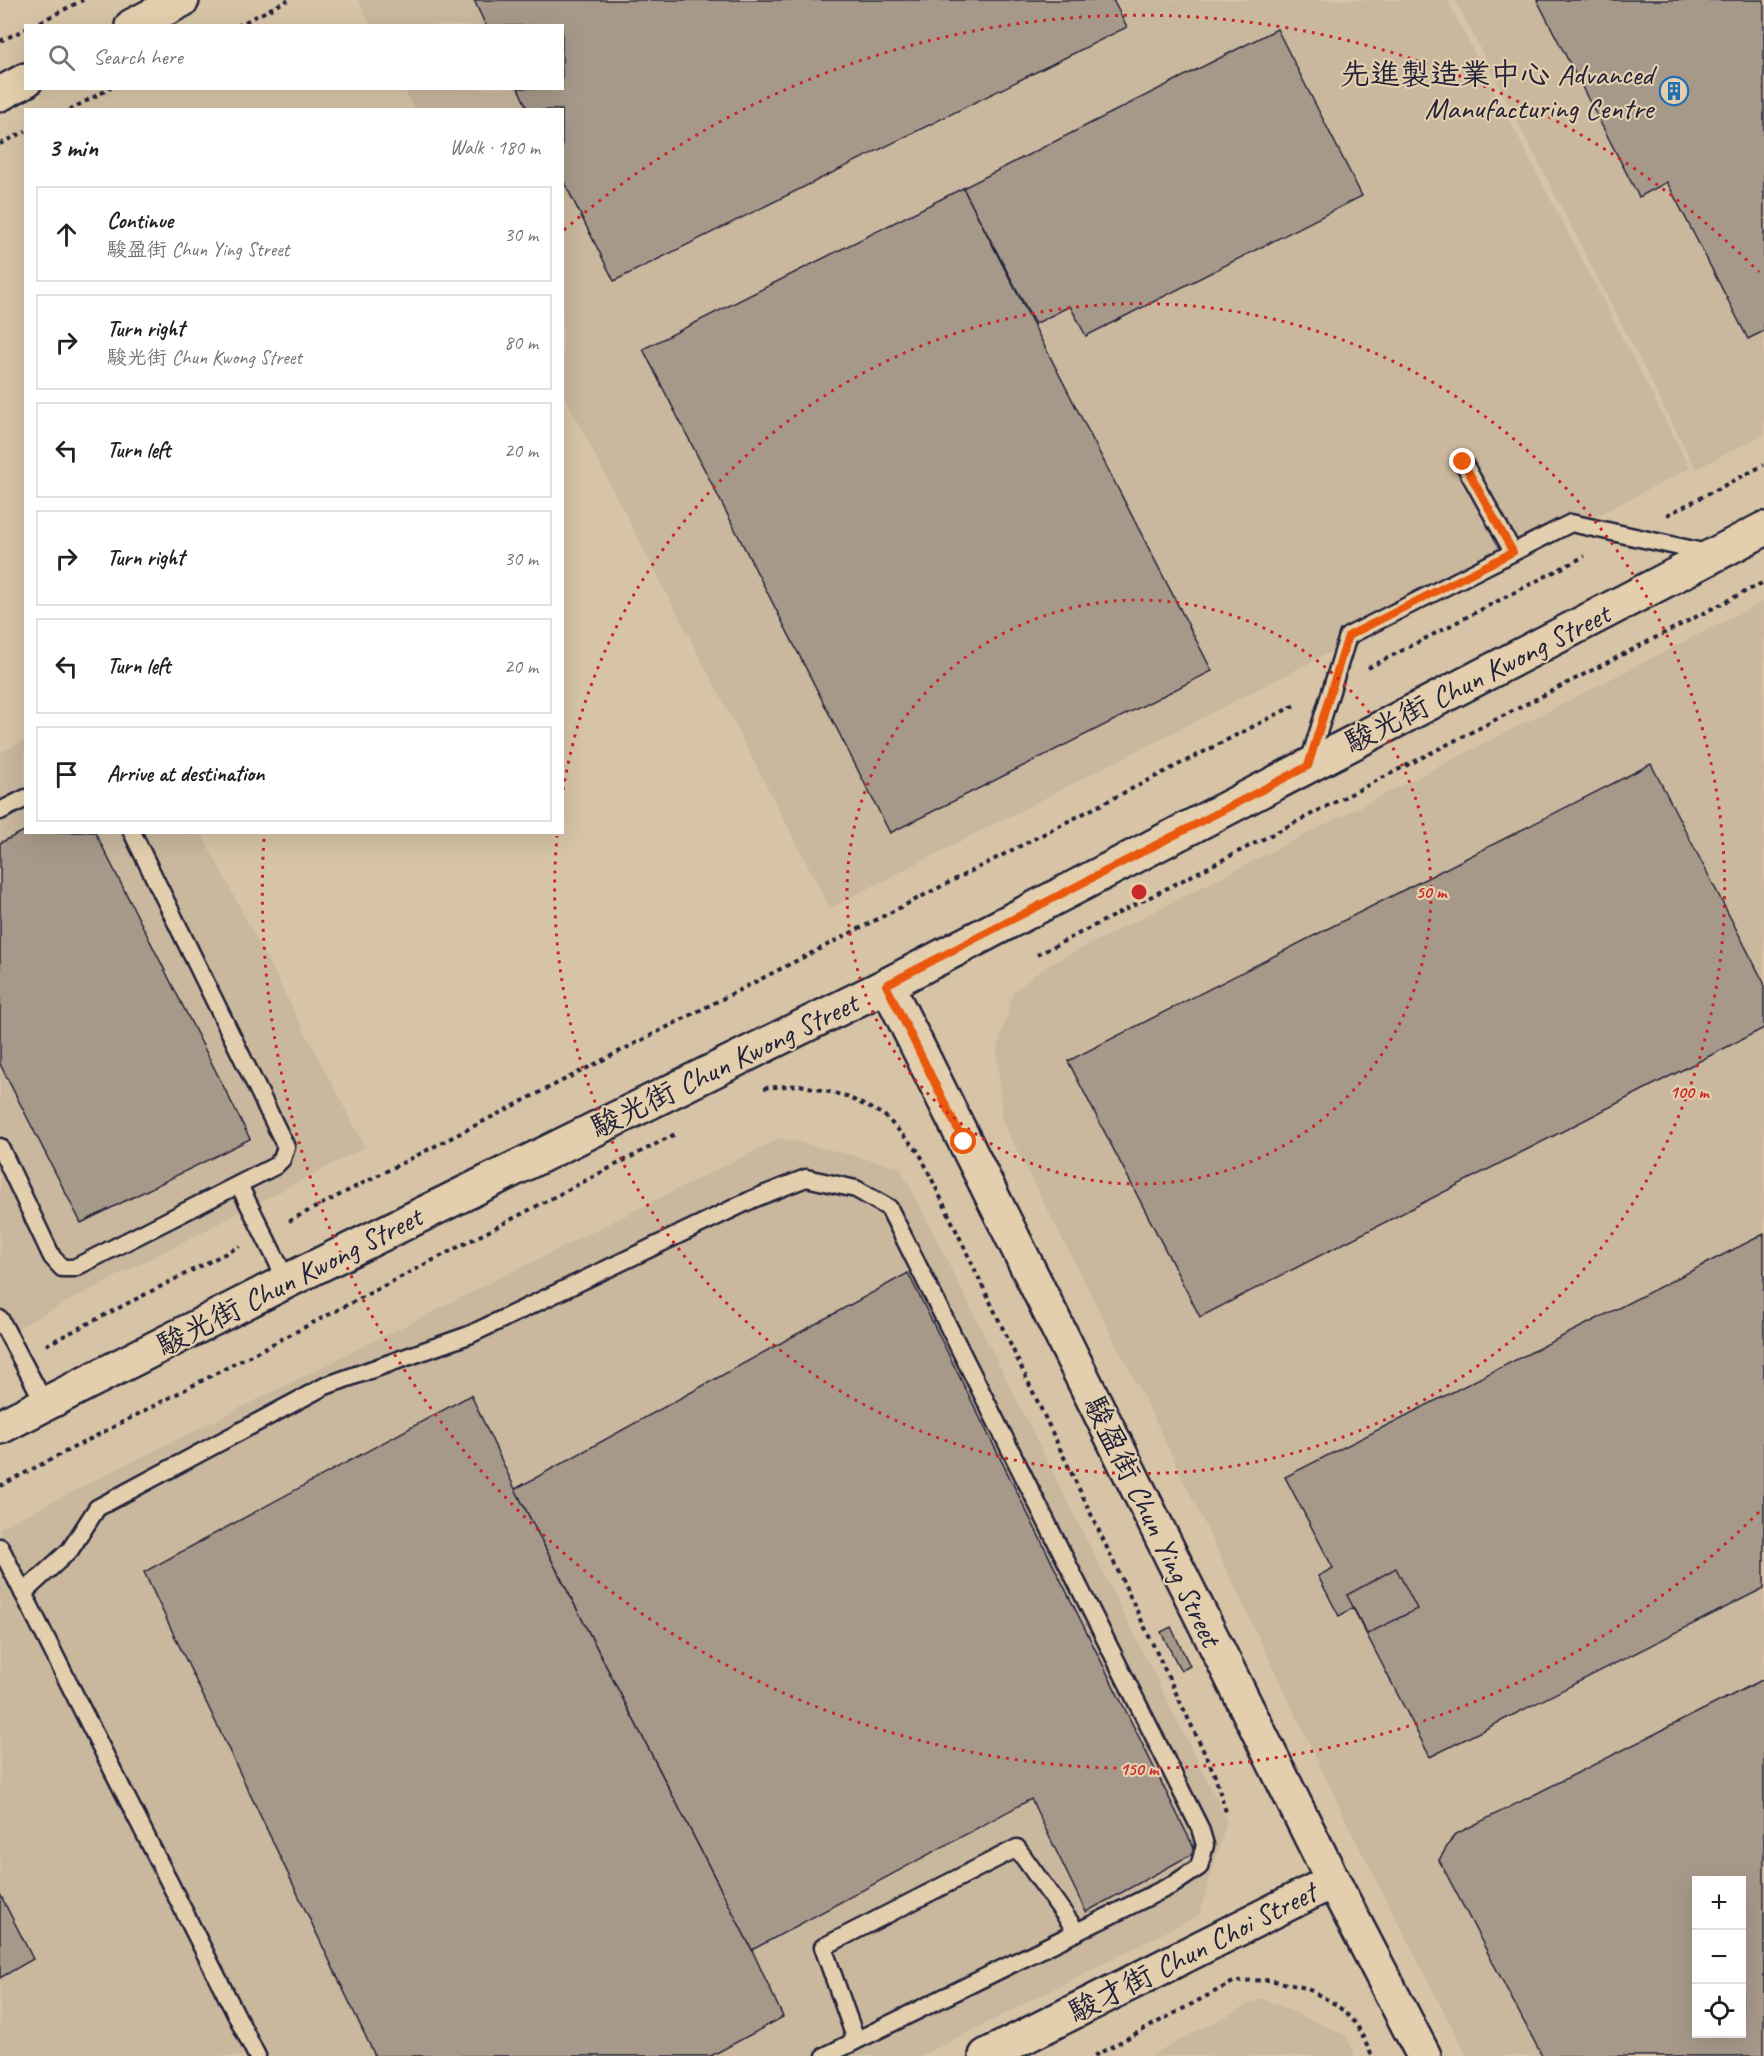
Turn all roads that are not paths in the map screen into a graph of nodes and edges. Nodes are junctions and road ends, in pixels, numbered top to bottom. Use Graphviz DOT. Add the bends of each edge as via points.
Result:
graph roads {
  1 [pos="182,0"];
  2 [pos="136,24"];
  3 [pos="24,81"];
  4 [pos="0,94"];
  5 [pos="1463,462"];
  6 [pos="1764,529"];
  7 [pos="1513,552"];
  8 [pos="1714,555"];
  9 [pos="1308,766"];
  10 [pos="24,799"];
  11 [pos="0,811"];
  12 [pos="133,834"];
  13 [pos="886,985"];
  14 [pos="0,1147"];
  15 [pos="239,1185"];
  16 [pos="287,1281"];
  17 [pos="0,1319"];
  18 [pos="45,1404"];
  19 [pos="0,1427"];
  20 [pos="0,1547"];
  21 [pos="23,1593"];
  22 [pos="1333,1881"];
  23 [pos="1077,1932"];
  24 [pos="856,2040"];
  25 [pos="258,2056"];
  26 [pos="825,2056"];
  27 [pos="986,2056"];
  28 [pos="1424,2056"];
  1 -- 2 [label="street"];
  3 -- 4 [label="street"];
  5 -- 7 [label="lane"];
  6 -- 8 [label="street, 駿光街 Chun Kwong Street"];
  7 -- 8 [label="lane" via="1571,523"];
  7 -- 9 [label="lane" via="1348,636"];
  8 -- 9 [label="street, 駿光街 Chun Kwong Street"];
  9 -- 13 [label="street, 駿光街 Chun Kwong Street"];
  10 -- 11 [label="lane"];
  12 -- 15 [label="lane" via="286,1147 276,1166"];
  13 -- 16 [label="street, 駿光街 Chun Kwong Street"];
  13 -- 22 [label="street, 駿盈街 Chun Ying Street"];
  14 -- 15 [label="lane" via="52,1257 62,1268 74,1268"];
  15 -- 16 [label="lane"];
  16 -- 18 [label="street, 駿光街 Chun Kwong Street"];
  17 -- 18 [label="lane"];
  18 -- 19 [label="street, 駿光街 Chun Kwong Street"];
  20 -- 21 [label="lane"];
  21 -- 23 [label="lane" via="70,1550 97,1508 325,1386 469,1335 753,1199 806,1178 856,1189 889,1208 1200,1828 1205,1845 1199,1867 1174,1884"];
  21 -- 25 [label="lane"];
  22 -- 27 [label="street, 駿才街 Chun Choi Street"];
  22 -- 28 [label="street, 駿盈街 Chun Ying Street"];
  23 -- 24 [label="lane"];
  23 -- 24 [label="lane" via="1017,1848 823,1947"];
  24 -- 26 [label="lane"];
}
